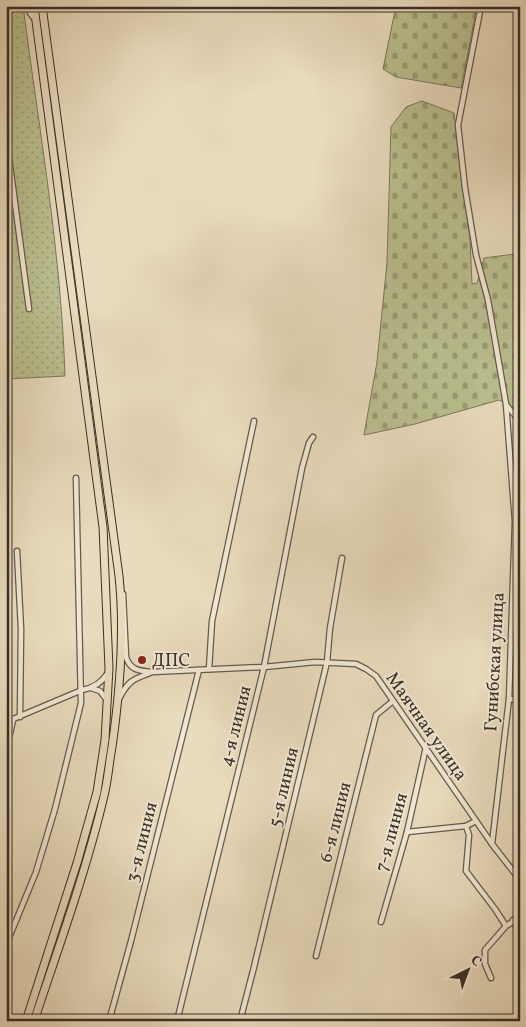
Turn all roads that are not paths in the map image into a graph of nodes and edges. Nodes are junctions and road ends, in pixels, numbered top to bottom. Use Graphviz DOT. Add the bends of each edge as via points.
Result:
graph roads {
  1 [pos="25,6"];
  2 [pos="34,6"];
  3 [pos="42,6"];
  4 [pos="481,6"];
  5 [pos="37,25"];
  6 [pos="6,135"];
  7 [pos="29,309"];
  8 [pos="506,404"];
  9 [pos="254,421"];
  10 [pos="520,421"];
  11 [pos="313,437"];
  12 [pos="76,478"];
  13 [pos="17,552"];
  14 [pos="342,558"];
  15 [pos="119,576"];
  16 [pos="327,662"];
  17 [pos="264,666"];
  18 [pos="109,668"];
  19 [pos="199,670"];
  20 [pos="209,670"];
  21 [pos="152,672"];
  22 [pos="91,688"];
  23 [pos="82,690"];
  24 [pos="509,699"];
  25 [pos="119,700"];
  26 [pos="520,700"];
  27 [pos="108,701"];
  28 [pos="393,701"];
  29 [pos="20,717"];
  30 [pos="13,720"];
  31 [pos="6,722"];
  32 [pos="426,747"];
  33 [pos="6,752"];
  34 [pos="476,821"];
  35 [pos="466,826"];
  36 [pos="407,832"];
  37 [pos="492,844"];
  38 [pos="520,880"];
  39 [pos="520,917"];
  40 [pos="513,920"];
  41 [pos="381,922"];
  42 [pos="506,926"];
  43 [pos="520,934"];
  44 [pos="6,945"];
  45 [pos="316,956"];
  46 [pos="491,978"];
  47 [pos="520,1008"];
  48 [pos="520,1019"];
  49 [pos="26,1021"];
  50 [pos="34,1021"];
  51 [pos="108,1021"];
  52 [pos="178,1021"];
  53 [pos="240,1021"];
  1 -- 5 [label="street"];
  2 -- 5 [label="main road"];
  3 -- 15 [label="main road"];
  4 -- 8 [label="street, Гунибская улица" via="458,125 476,254 488,300"];
  5 -- 18 [label="main road" via="103,527"];
  6 -- 7 [label="street"];
  8 -- 10 [label="street"];
  8 -- 24 [label="street, Гунибская улица" via="515,521"];
  9 -- 20 [label="street" via="212,621"];
  11 -- 17 [label="street, 4-я линия" via="302,468"];
  12 -- 23 [label="street"];
  13 -- 29 [label="street" via="21,629"];
  14 -- 16 [label="street, 5-я линия"];
  15 -- 21 [label="street" via="124,599 128,664 137,670"];
  15 -- 25 [label="main road"];
  16 -- 17 [label="street, Маячная улица"];
  16 -- 28 [label="street, Маячная улица" via="366,668 376,676"];
  16 -- 53 [label="street, 5-я линия"];
  17 -- 20 [label="street, Маячная улица"];
  17 -- 52 [label="street, 4-я линия"];
  18 -- 22 [label="street" via="106,677"];
  18 -- 27 [label="main road"];
  19 -- 20 [label="street, Маячная улица"];
  19 -- 21 [label="street, Маячная улица"];
  19 -- 51 [label="street, 3-я линия"];
  21 -- 25 [label="street" via="135,678 123,690"];
  22 -- 23 [label="street"];
  22 -- 27 [label="street" via="100,691"];
  23 -- 29 [label="street"];
  23 -- 44 [label="street" via="55,809 36,872"];
  24 -- 26 [label="street"];
  24 -- 37 [label="street, Гунибская улица"];
  25 -- 50 [label="main road" via="105,794"];
  27 -- 49 [label="main road" via="95,800"];
  28 -- 32 [label="street, Маячная улица"];
  28 -- 45 [label="street, 6-я линия" via="376,715"];
  29 -- 30 [label="street"];
  30 -- 31 [label="street"];
  30 -- 33 [label="street"];
  32 -- 34 [label="street, Маячная улица"];
  32 -- 36 [label="street, 7-я линия"];
  34 -- 35 [label="street"];
  34 -- 37 [label="street, Маячная улица"];
  35 -- 36 [label="street"];
  35 -- 42 [label="street" via="469,835 466,871"];
  36 -- 41 [label="street, 7-я линия"];
  37 -- 38 [label="street, Маячная улица"];
  39 -- 40 [label="street"];
  40 -- 42 [label="street"];
  40 -- 43 [label="street"];
  42 -- 46 [label="street" via="485,950 485,964"];
  47 -- 48 [label="street"];
}
